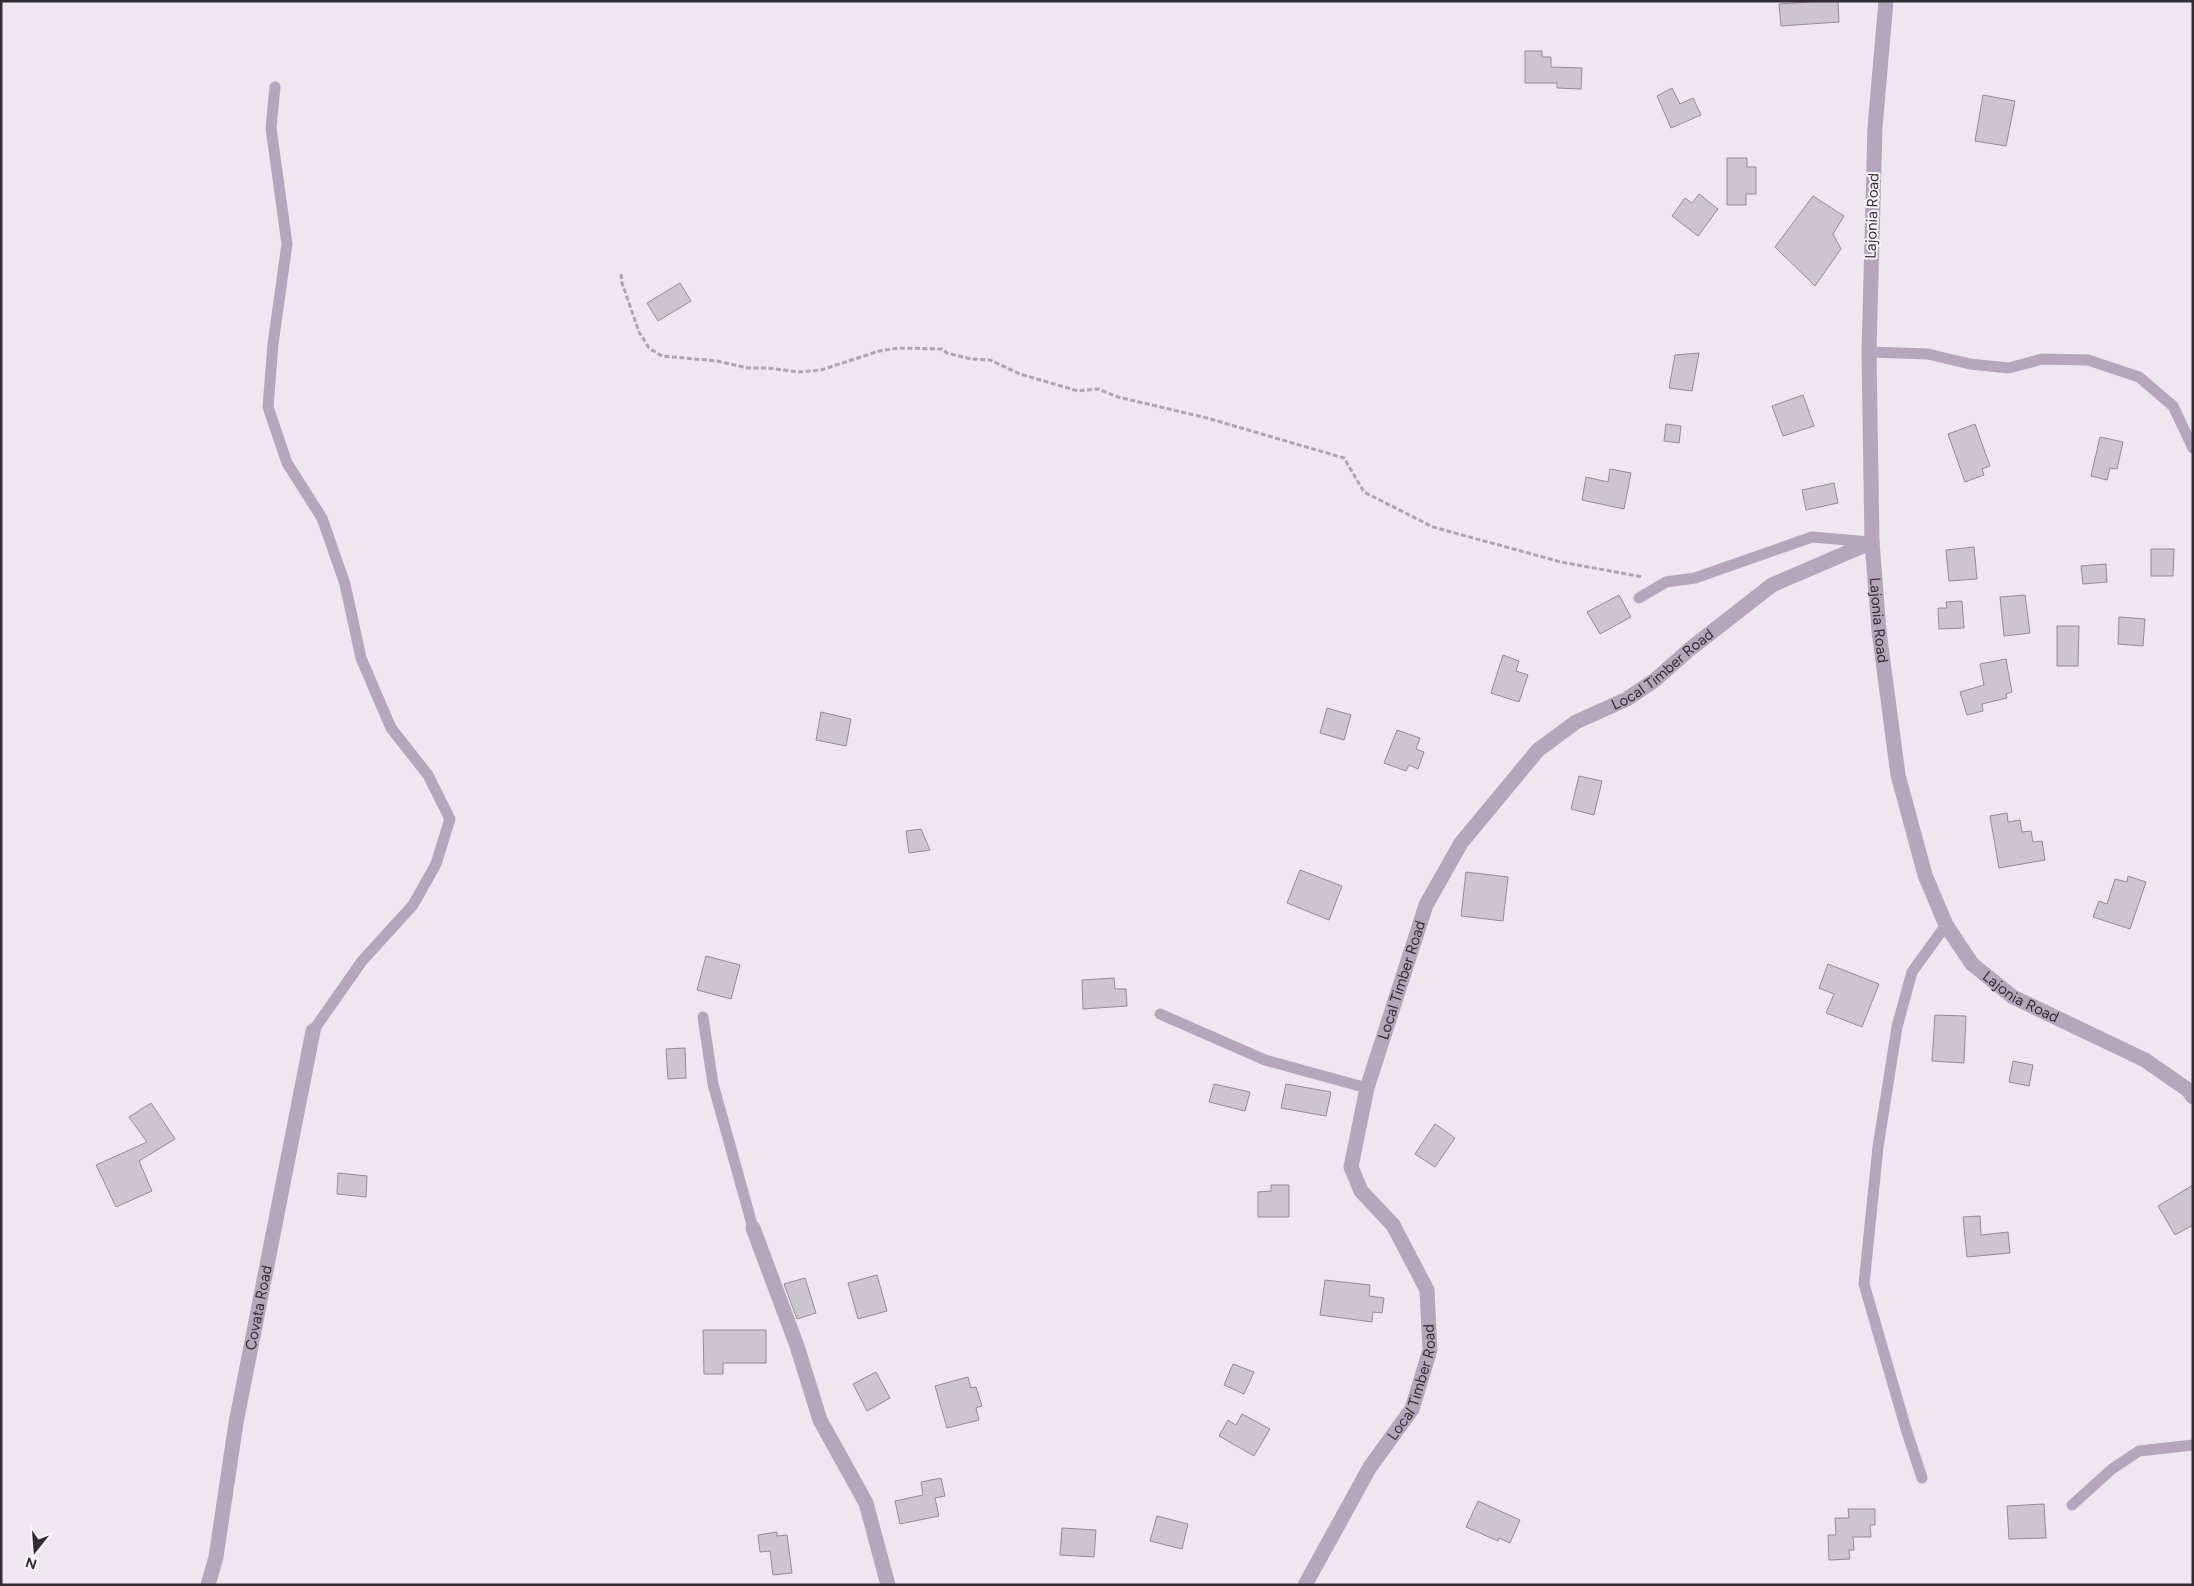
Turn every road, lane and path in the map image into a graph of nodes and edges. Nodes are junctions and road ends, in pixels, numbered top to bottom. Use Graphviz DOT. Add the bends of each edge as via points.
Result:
graph roads {
  1 [pos="1886,1"];
  2 [pos="275,87"];
  3 [pos="621,274"];
  4 [pos="1869,352"];
  5 [pos="2193,448"];
  6 [pos="1872,542"];
  7 [pos="1666,582"];
  8 [pos="1639,598"];
  9 [pos="1946,924"];
  10 [pos="1160,1014"];
  11 [pos="703,1017"];
  12 [pos="312,1031"];
  13 [pos="1367,1088"];
  14 [pos="2193,1097"];
  15 [pos="753,1228"];
  16 [pos="2193,1445"];
  17 [pos="1922,1478"];
  18 [pos="2072,1504"];
  19 [pos="208,1585"];
  20 [pos="888,1585"];
  21 [pos="1305,1585"];
  1 -- 4 [label="street, Lajonia Road" via="1875,126"];
  2 -- 12 [label="lane" via="271,128 287,244 268,408 288,463 322,518 345,584 361,658 391,728 428,775 450,819 436,864 413,905 362,961"];
  3 -- 7 [label="path" via="639,332 649,348 662,356 798,372 821,370 879,351 942,349 971,359 990,360 1020,374 1078,391 1098,389 1344,458 1364,492 1433,527 1561,562"];
  4 -- 5 [label="lane" via="1928,354 1970,364 2009,368 2042,359 2088,360 2139,378 2173,406"];
  4 -- 6 [label="street, Lajonia Road"];
  6 -- 7 [label="lane" via="1812,537 1695,578"];
  6 -- 9 [label="street, Lajonia Road" via="1879,631 1898,775 1925,875"];
  6 -- 13 [label="street, Local Timber Road" via="1772,585 1655,680 1627,699 1576,722 1538,750 1460,843 1426,905"];
  7 -- 8 [label="lane"];
  9 -- 14 [label="street, Lajonia Road" via="1972,964 2013,997 2145,1060"];
  9 -- 17 [label="lane" via="1912,972 1897,1027 1878,1147 1864,1284"];
  10 -- 13 [label="lane" via="1265,1060"];
  11 -- 15 [label="lane" via="714,1084"];
  12 -- 19 [label="street, Covata Road" via="236,1423 216,1557"];
  13 -- 21 [label="street, Local Timber Road" via="1351,1167 1361,1191 1392,1225 1426,1290 1430,1350 1412,1409 1370,1466"];
  15 -- 20 [label="street" via="820,1420 866,1503"];
  16 -- 18 [label="lane" via="2139,1452 2112,1469"];
}
